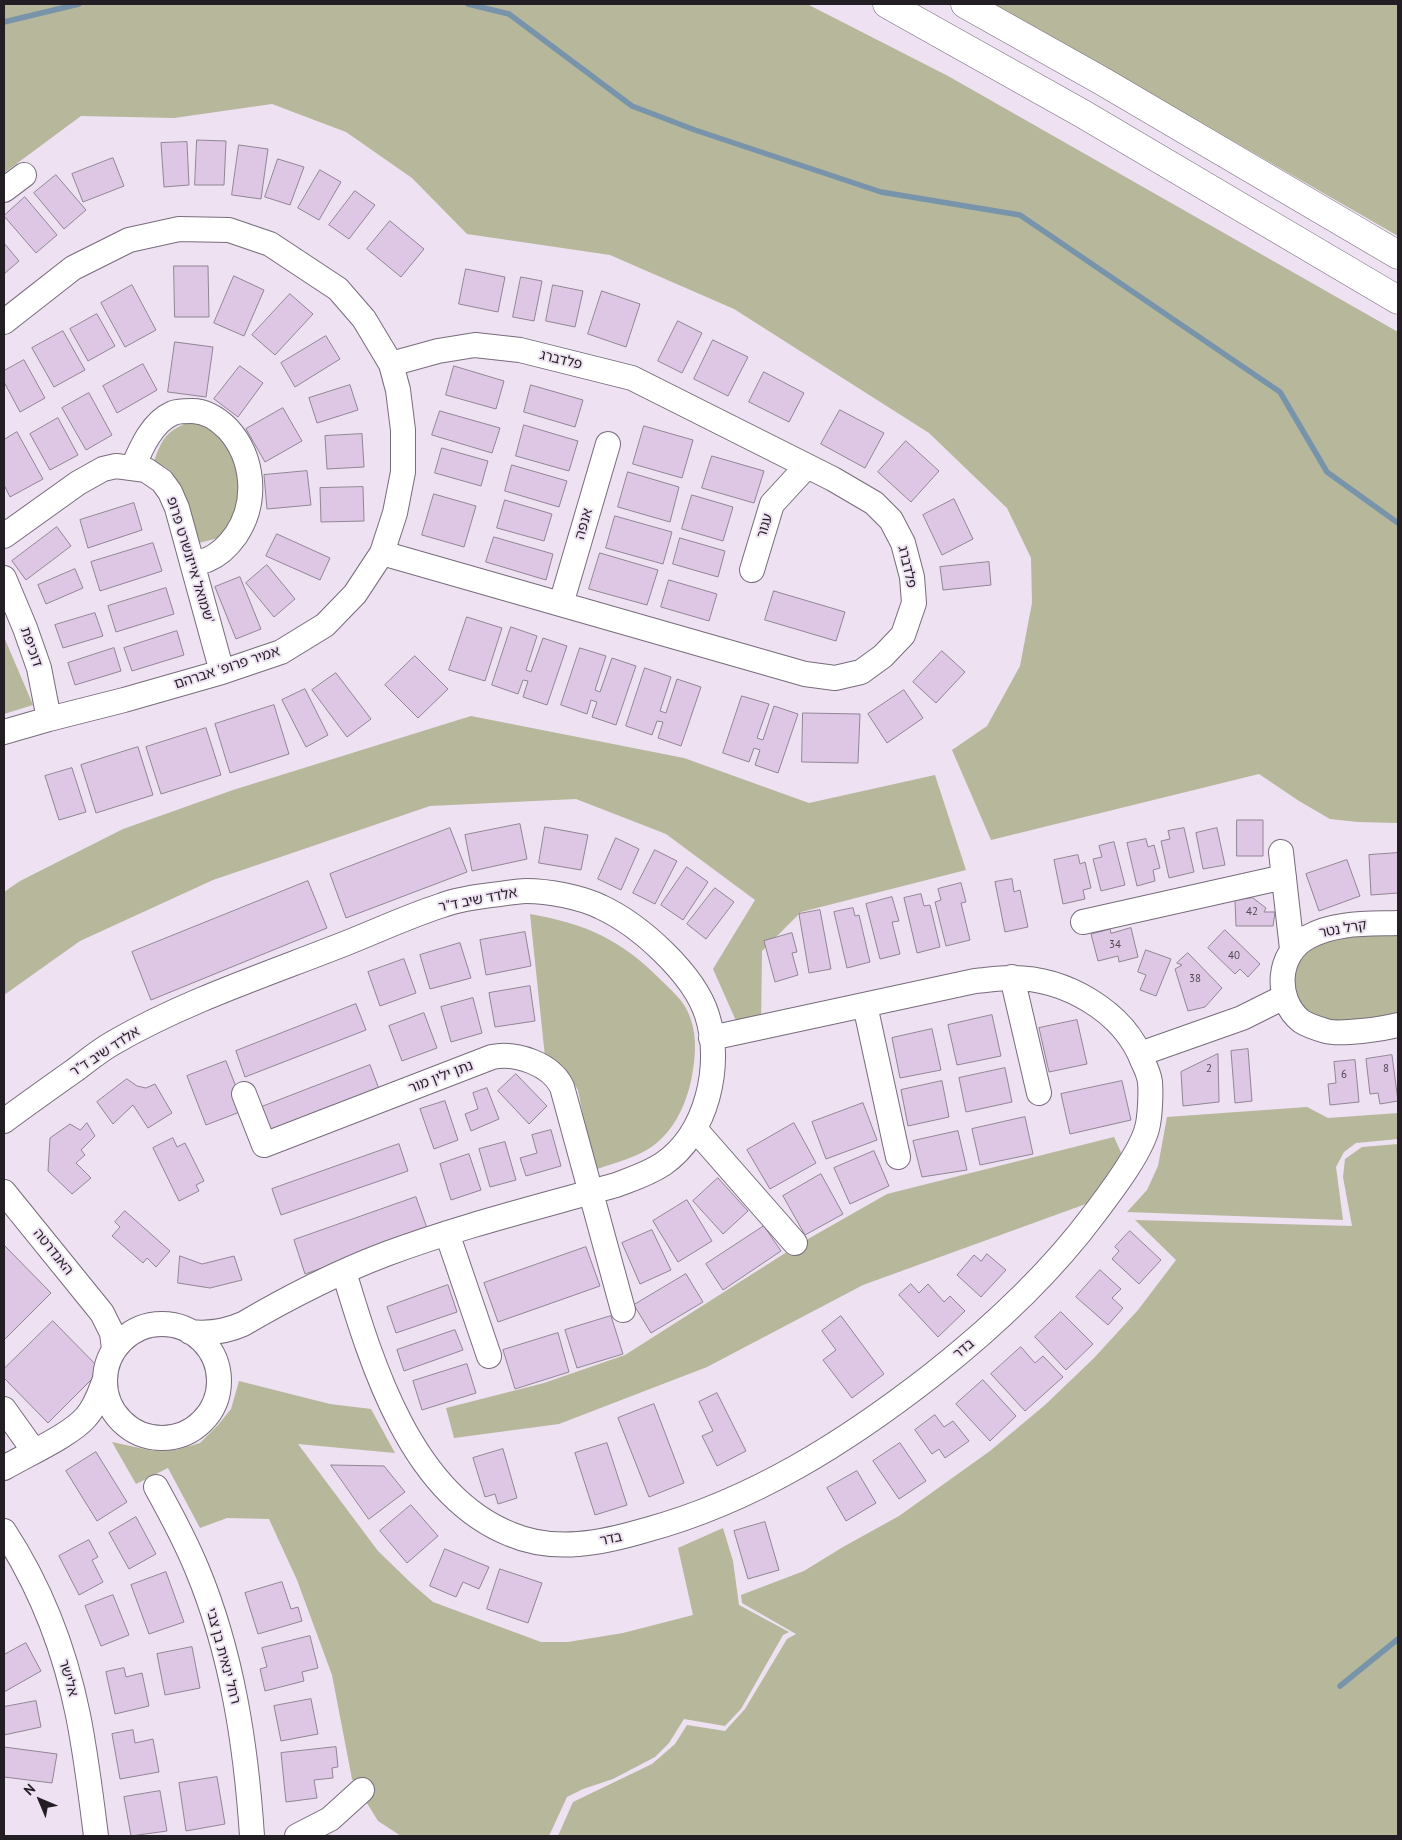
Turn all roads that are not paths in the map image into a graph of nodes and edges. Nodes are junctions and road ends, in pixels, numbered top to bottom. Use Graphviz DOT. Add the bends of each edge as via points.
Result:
graph roads {
  1 [pos="866,4"];
  2 [pos="887,4"];
  3 [pos="965,4"];
  4 [pos="1016,76"];
  5 [pos="24,175"];
  6 [pos="4,190"];
  7 [pos="1398,255"];
  8 [pos="1398,300"];
  9 [pos="4,322"];
  10 [pos="390,364"];
  11 [pos="608,444"];
  12 [pos="807,466"];
  13 [pos="132,467"];
  14 [pos="4,536"];
  15 [pos="382,553"];
  16 [pos="192,563"];
  17 [pos="752,570"];
  18 [pos="4,578"];
  19 [pos="561,604"];
  20 [pos="222,672"];
  21 [pos="49,719"];
  22 [pos="4,732"];
  23 [pos="1281,852"];
  24 [pos="1284,877"];
  25 [pos="1083,922"];
  26 [pos="1398,923"];
  27 [pos="1292,949"];
  28 [pos="1012,978"];
  29 [pos="1284,997"];
  30 [pos="865,1005"];
  31 [pos="1398,1026"];
  32 [pos="711,1038"];
  33 [pos="1140,1054"];
  34 [pos="1039,1093"];
  35 [pos="244,1094"];
  36 [pos="4,1121"];
  37 [pos="695,1129"];
  38 [pos="898,1157"];
  39 [pos="4,1192"];
  40 [pos="590,1192"];
  41 [pos="447,1233"];
  42 [pos="795,1243"];
  43 [pos="344,1272"];
  44 [pos="623,1310"];
  45 [pos="102,1313"];
  46 [pos="250,1320"];
  47 [pos="138,1329"];
  48 [pos="190,1332"];
  49 [pos="114,1349"];
  50 [pos="489,1356"];
  51 [pos="218,1371"];
  52 [pos="105,1378"];
  53 [pos="4,1409"];
  54 [pos="128,1428"];
  55 [pos="70,1431"];
  56 [pos="34,1451"];
  57 [pos="4,1468"];
  58 [pos="156,1487"];
  59 [pos="4,1531"];
  60 [pos="362,1790"];
  61 [pos="96,1836"];
  62 [pos="252,1836"];
  63 [pos="297,1836"];
  1 -- 4 [label="highway"];
  2 -- 4 [label="highway"];
  3 -- 7 [label="highway"];
  4 -- 8 [label="highway"];
  5 -- 6 [label="street"];
  9 -- 10 [label="street, אמיר פרופ' אברהם" via="74,268 129,240 179,229 229,230 270,244 338,290 364,319"];
  10 -- 12 [label="street, פלדברג" via="476,345 520,350 632,378"];
  10 -- 15 [label="street, אמיר פרופ' אברהם" via="398,390 404,472"];
  11 -- 19 [label="street, אנפה"];
  12 -- 17 [label="street, עגור" via="772,504"];
  12 -- 19 [label="street, פלדברג" via="874,503 890,520 903,544 912,577 914,603 903,636 861,672 836,678 805,674"];
  13 -- 14 [label="street, שמואל אייזנשרט פרופ'" via="103,469"];
  13 -- 16 [label="street, שמואל אייזנשרט פרופ'" via="146,470 162,481 170,492"];
  13 -- 16 [label="street" via="144,441 160,422 173,413 201,410 220,421 234,437 250,471 248,511 230,543 207,560"];
  15 -- 19 [label="street, פלדברג"];
  15 -- 20 [label="street, אמיר פרופ' אברהם" via="355,594 325,625 281,652"];
  16 -- 20 [label="street, שמואל אייזנשרט פרופ'"];
  18 -- 21 [label="street, דוכיפת" via="38,668"];
  20 -- 21 [label="street, אמיר פרופ' אברהם"];
  21 -- 22 [label="street, אמיר פרופ' אברהם"];
  23 -- 24 [label="street"];
  24 -- 25 [label="street"];
  24 -- 27 [label="street"];
  26 -- 27 [label="street, קרל נטר" via="1354,924 1327,929 1307,937"];
  27 -- 29 [label="street" via="1284,964"];
  28 -- 30 [label="street, בדר" via="975,981"];
  28 -- 33 [label="street, בדר" via="1049,983 1084,997 1115,1019"];
  28 -- 34 [label="street"];
  29 -- 31 [label="street" via="1302,1021 1328,1032"];
  29 -- 33 [label="street" via="1242,1018"];
  30 -- 32 [label="street, בדר"];
  30 -- 38 [label="street"];
  32 -- 36 [label="street, אלדד שיב ד\"ר" via="707,1014 693,988 650,939 626,923 601,907 565,896 526,891 489,895 442,905 179,1010 111,1044"];
  32 -- 37 [label="street, אלדד שיב ד\"ר" via="710,1087"];
  33 -- 43 [label="street, בדר" via="1150,1081 1148,1126 1133,1159 1103,1203 1038,1282 904,1397 858,1430 765,1485 664,1526 608,1541 571,1545 540,1543 512,1536 467,1509 417,1452 395,1412 371,1354"];
  35 -- 40 [label="street, נתן ילין מור" via="264,1145 486,1059 517,1057 547,1070 560,1084"];
  37 -- 40 [label="street, אלדד שיב ד\"ר" via="682,1148 664,1163 642,1176"];
  37 -- 42 [label="street"];
  39 -- 45 [label="street, האנדרטה"];
  40 -- 41 [label="street, אלדד שיב ד\"ר"];
  40 -- 44 [label="street"];
  41 -- 43 [label="street, אלדד שיב ד\"ר"];
  41 -- 50 [label="street"];
  43 -- 46 [label="street, אלדד שיב ד\"ר"];
  45 -- 47 [label="street, האנדרטה"];
  45 -- 49 [label="street, האנדרטה" via="112,1333"];
  46 -- 48 [label="street, אלדד שיב ד\"ר" via="221,1332"];
  46 -- 51 [label="street" via="228,1346"];
  47 -- 48 [label="street" via="157,1324 177,1326"];
  47 -- 49 [label="street"];
  48 -- 51 [label="street" via="206,1345"];
  49 -- 52 [label="street" via="107,1363"];
  51 -- 54 [label="street" via="218,1389 213,1405 204,1420 190,1431 175,1437 158,1438"];
  52 -- 54 [label="street" via="110,1406"];
  52 -- 55 [label="street" via="96,1403 86,1418"];
  53 -- 56 [label="street"];
  54 -- 55 [label="street" via="103,1426"];
  55 -- 56 [label="street"];
  56 -- 57 [label="street"];
  58 -- 62 [label="street, רחל ינאית בן צבי" via="197,1569 226,1658 244,1752"];
  59 -- 61 [label="street, אלישר" via="37,1592 64,1662 78,1715"];
  60 -- 63 [label="street" via="330,1819"];
}
